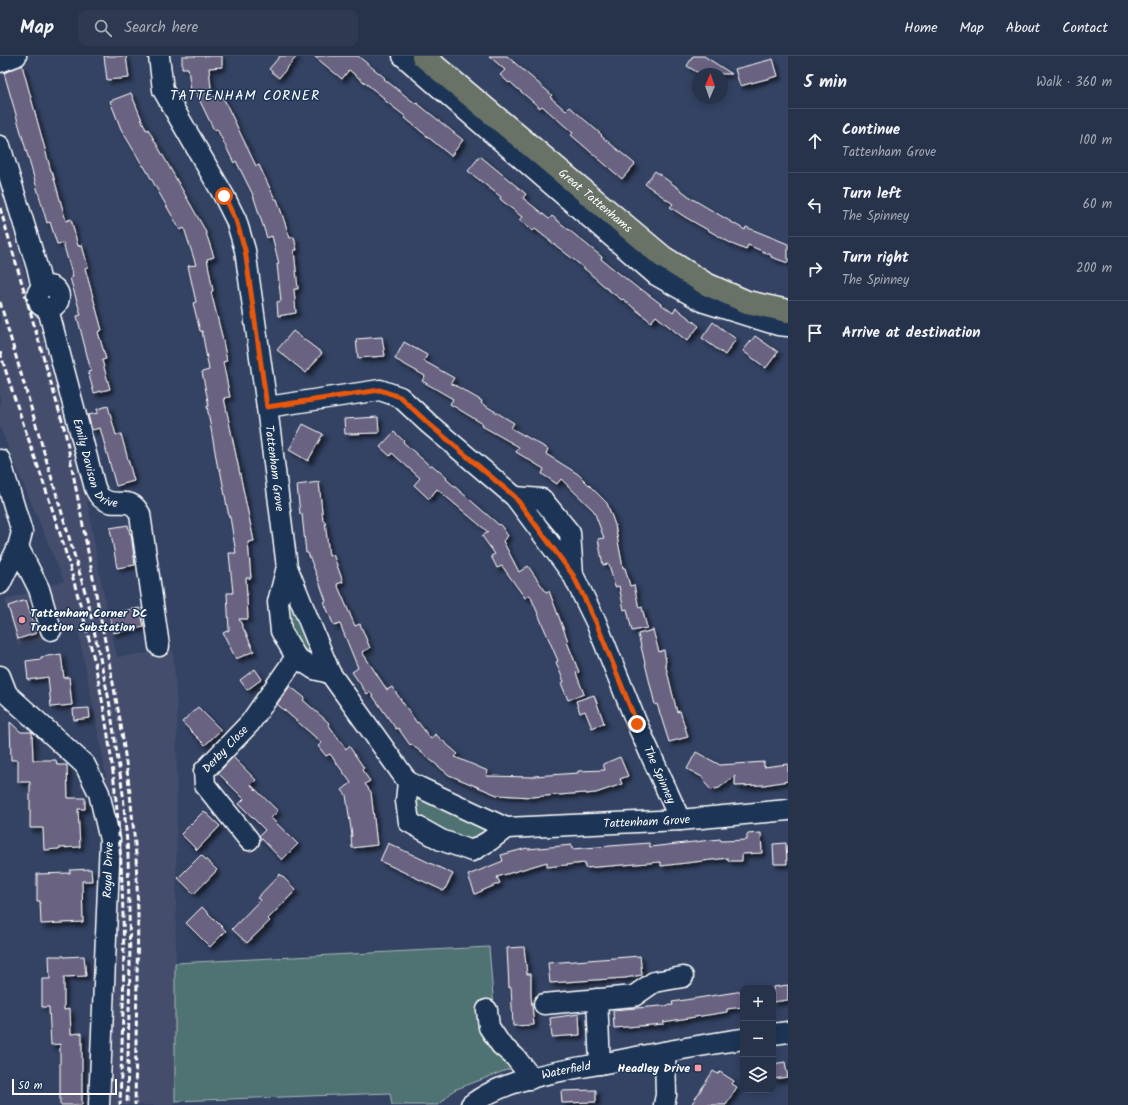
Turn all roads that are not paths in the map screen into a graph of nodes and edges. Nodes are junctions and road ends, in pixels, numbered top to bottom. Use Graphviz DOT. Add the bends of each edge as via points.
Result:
graph roads {
  1 [pos="16,56"];
  2 [pos="159,56"];
  3 [pos="403,56"];
  4 [pos="423,56"];
  5 [pos="0,62"];
  6 [pos="0,146"];
  7 [pos="788,311"];
  8 [pos="788,326"];
  9 [pos="267,407"];
  10 [pos="0,460"];
  11 [pos="18,547"];
  12 [pos="287,567"];
  13 [pos="0,584"];
  14 [pos="51,630"];
  15 [pos="159,646"];
  16 [pos="296,658"];
  17 [pos="330,674"];
  18 [pos="0,676"];
  19 [pos="408,782"];
  20 [pos="788,810"];
  21 [pos="680,820"];
  22 [pos="506,828"];
  23 [pos="249,840"];
  24 [pos="683,977"];
  25 [pos="597,999"];
  26 [pos="544,1004"];
  27 [pos="487,1010"];
  28 [pos="788,1032"];
  29 [pos="776,1034"];
  30 [pos="740,1039"];
  31 [pos="665,1052"];
  32 [pos="600,1064"];
  33 [pos="530,1079"];
  34 [pos="99,1105"];
  35 [pos="471,1105"];
  36 [pos="664,1105"];
  1 -- 5 [label="street"];
  2 -- 9 [label="street, Tattenham Grove" via="162,90 236,220 245,250"];
  3 -- 8 [label="street" via="656,275 704,302"];
  4 -- 7 [label="main road, Great Tattenhams" via="663,257 706,284 748,302"];
  6 -- 15 [label="street, Emily Davison Drive" via="42,288 53,287 59,296 58,303 48,309 95,488 102,499 113,503 127,502 136,506 140,514"];
  9 -- 12 [label="street, Tattenham Grove"];
  9 -- 21 [label="street, The Spinney" via="380,390 400,397 515,497 542,499 570,533 573,575 596,622 637,724"];
  10 -- 11 [label="street" via="22,532"];
  11 -- 13 [label="street"];
  11 -- 14 [label="street" via="39,589"];
  12 -- 16 [label="street, Tattenham Grove" via="278,602 281,630"];
  12 -- 17 [label="street, Tattenham Grove"];
  16 -- 17 [label="street" via="314,669"];
  16 -- 23 [label="street, Derby Close" via="250,723 204,771 205,786"];
  17 -- 19 [label="street, Tattenham Grove"];
  18 -- 34 [label="street, Royal Drive" via="6,694 85,765 99,793 110,840"];
  19 -- 22 [label="street, Tattenham Grove"];
  19 -- 22 [label="street" via="406,801 409,822 442,840 472,851"];
  20 -- 21 [label="street, Tattenham Grove"];
  21 -- 22 [label="street, Tattenham Grove"];
  24 -- 25 [label="street" via="654,982 634,996"];
  25 -- 26 [label="street"];
  25 -- 32 [label="street"];
  27 -- 33 [label="street" via="489,1027"];
  28 -- 29 [label="street"];
  30 -- 31 [label="street"];
  31 -- 32 [label="street, Waterfield"];
  31 -- 36 [label="street"];
  32 -- 33 [label="street, Waterfield"];
  33 -- 35 [label="street, Waterfield" via="505,1085"];
}
